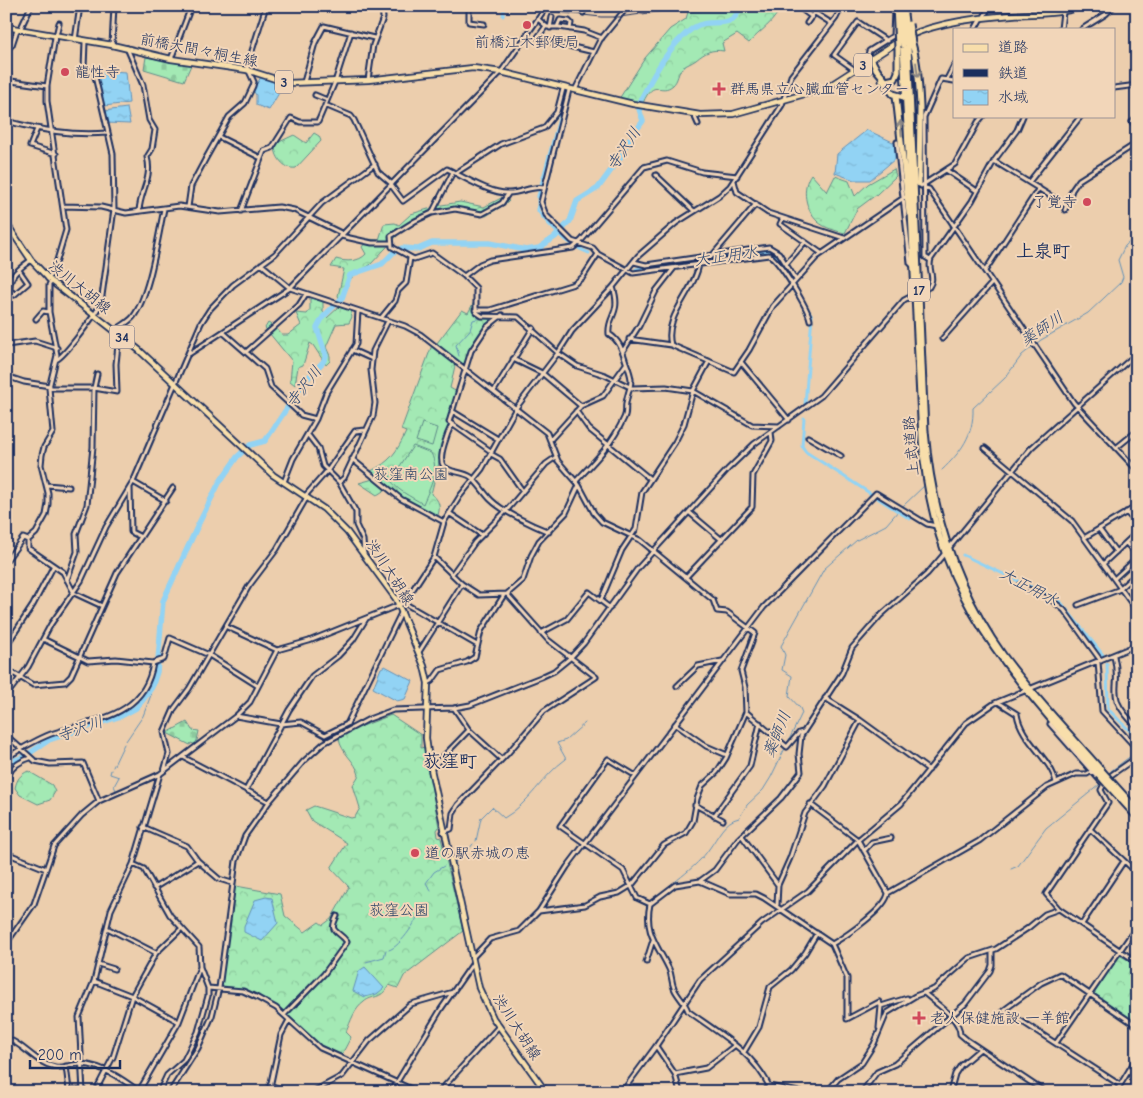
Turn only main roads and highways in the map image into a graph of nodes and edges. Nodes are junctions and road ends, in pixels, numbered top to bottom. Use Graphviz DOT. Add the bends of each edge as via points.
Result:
graph roads {
  1 [pos="900,6"];
  2 [pos="1084,6"];
  3 [pos="6,27"];
  4 [pos="905,45"];
  5 [pos="871,60"];
  6 [pos="876,69"];
  7 [pos="896,96"];
  8 [pos="904,97"];
  9 [pos="6,223"];
  10 [pos="915,246"];
  11 [pos="917,293"];
  12 [pos="929,486"];
  13 [pos="946,551"];
  14 [pos="1029,691"];
  15 [pos="1101,773"];
  16 [pos="1107,783"];
  17 [pos="1137,810"];
  18 [pos="1137,817"];
  19 [pos="546,1092"];
  1 -- 4 [label="highway, 上武道路 / 17, bridge"];
  1 -- 4 [label="highway, bridge"];
  2 -- 5 [label="main road, 前橋大間々桐生線 / 3" via="1064,12 942,25 900,40"];
  3 -- 5 [label="main road, 前橋大間々桐生線 / 3" via="112,45 171,59 247,70 282,81 368,80 463,68 501,72 568,90 700,116 733,114 826,88"];
  4 -- 6 [label="highway" via="895,79 886,81"];
  4 -- 10 [label="highway, 上武道路 / 17"];
  4 -- 10 [label="highway, one-way" via="920,88 916,97 920,107"];
  5 -- 6 [label="highway"];
  6 -- 7 [label="highway"];
  7 -- 8 [label="highway"];
  10 -- 7 [label="highway, one-way"];
  9 -- 19 [label="main road, 渋川大胡線 / 34" via="31,260 50,280 175,383 284,483 333,516 399,605 428,683 426,738 431,769 482,997"];
  10 -- 11 [label="highway, 上武道路 / 17"];
  10 -- 11 [label="highway, 上武道路 / 17" via="913,266"];
  11 -- 12 [label="highway, 上武道路 / 17"];
  12 -- 13 [label="highway, 上武道路 / 17"];
  12 -- 13 [label="highway, 上武道路 / 17" via="936,526"];
  13 -- 14 [label="highway, 上武道路 / 17" via="962,597 983,633"];
  14 -- 15 [label="highway, 上武道路 / 17"];
  14 -- 15 [label="highway, 上武道路 / 17"];
  15 -- 16 [label="highway, 上武道路 / 17, bridge"];
  16 -- 17 [label="highway, 上武道路 / 17"];
  16 -- 18 [label="highway, 上武道路 / 17"];
}
